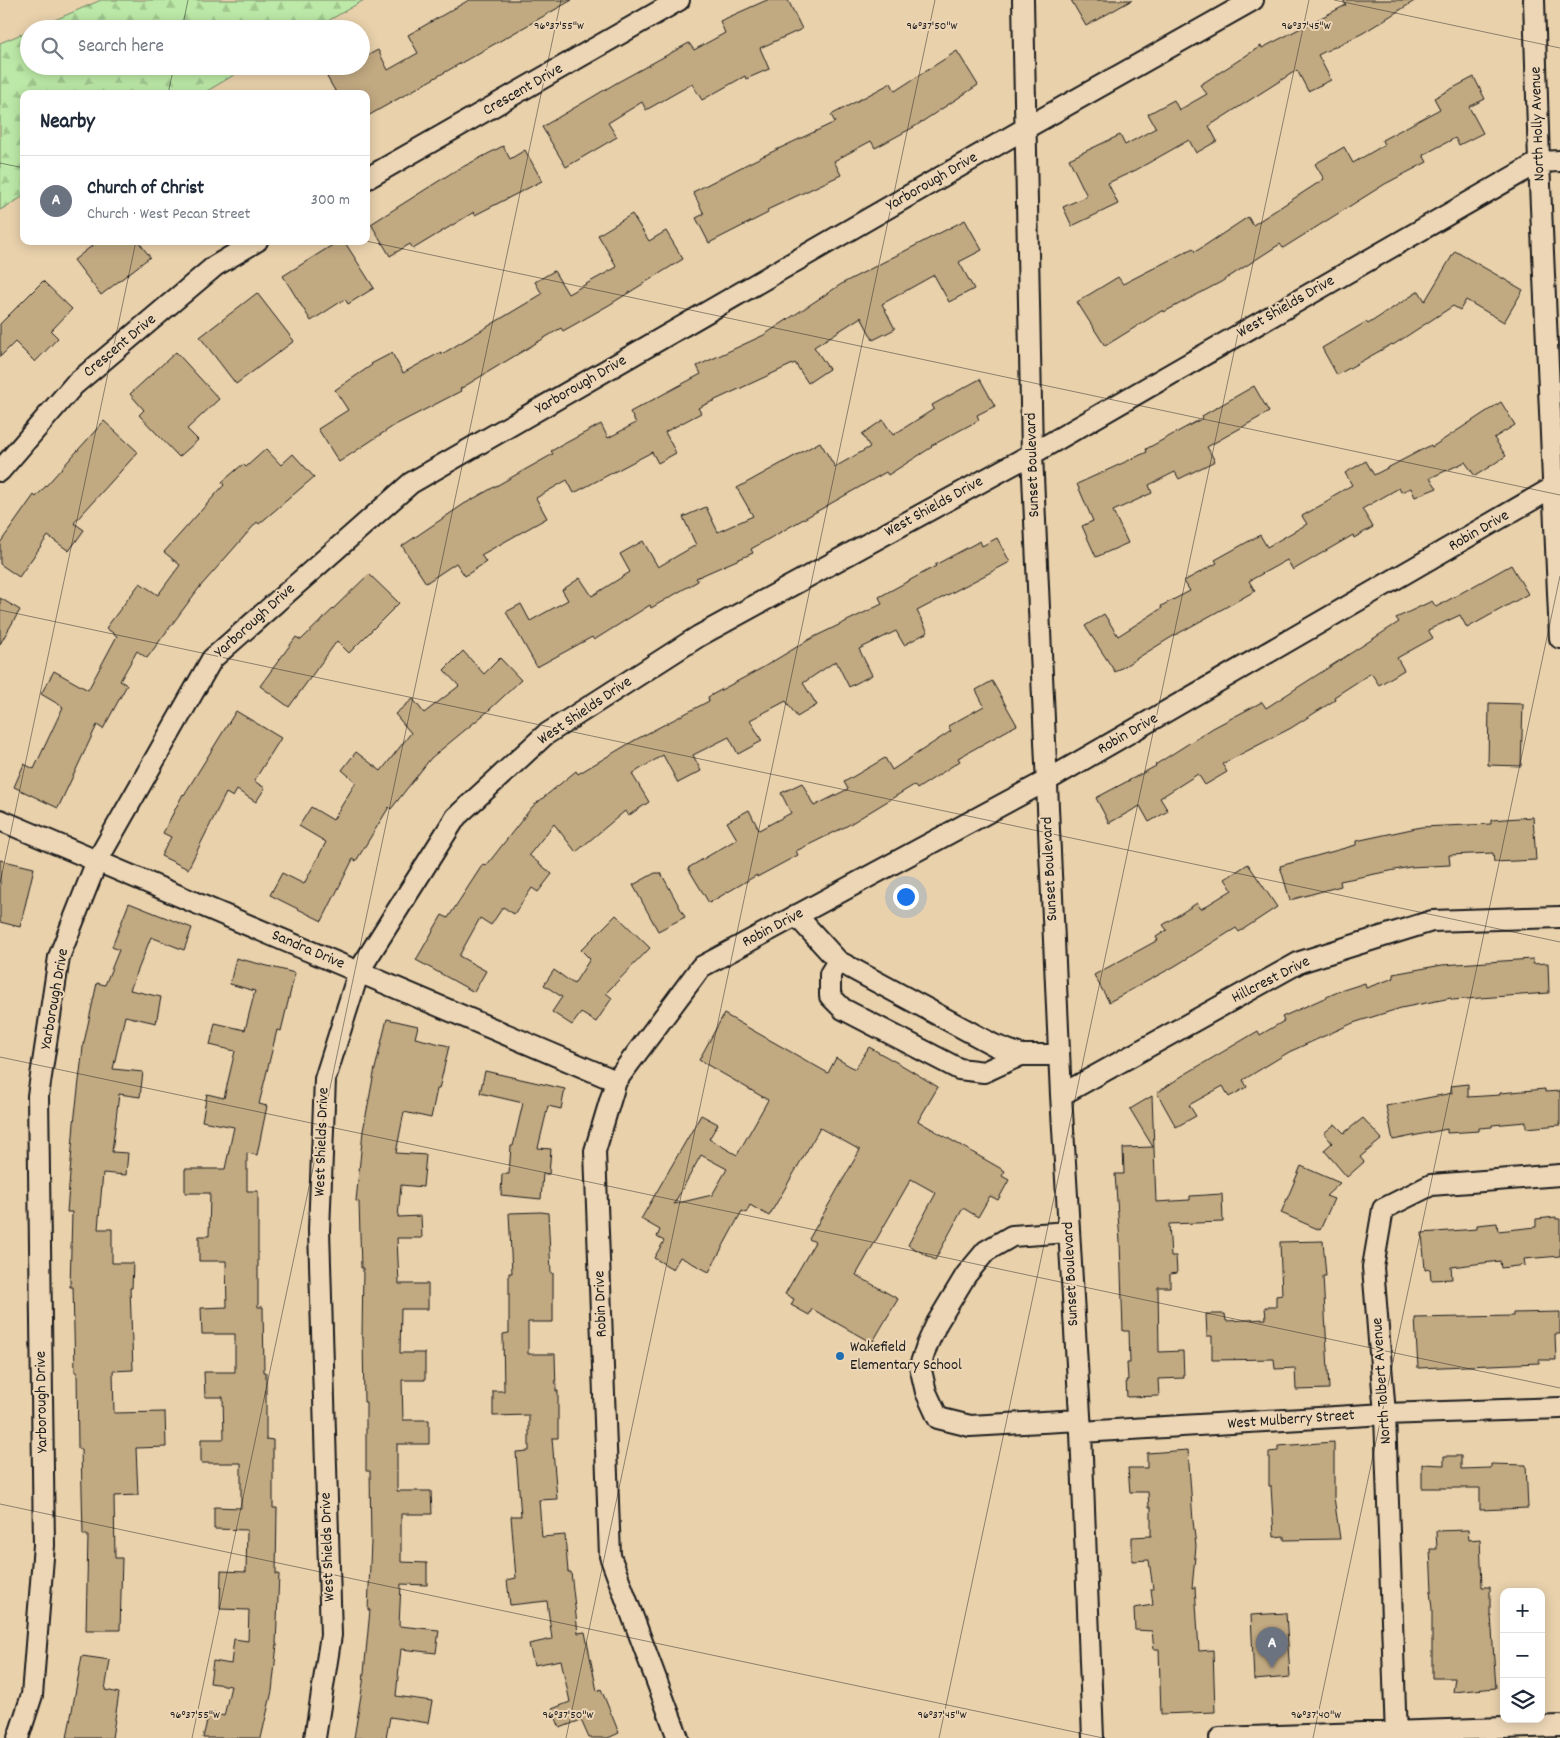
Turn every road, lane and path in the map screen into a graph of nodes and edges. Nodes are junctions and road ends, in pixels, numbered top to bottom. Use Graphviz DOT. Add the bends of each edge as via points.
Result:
graph roads {
  1 [pos="679,0"];
  2 [pos="1023,0"];
  3 [pos="1252,0"];
  4 [pos="1534,0"];
  5 [pos="1026,128"];
  6 [pos="1560,161"];
  7 [pos="1539,162"];
  8 [pos="370,177"];
  9 [pos="251,245"];
  10 [pos="1032,454"];
  11 [pos="0,471"];
  12 [pos="1554,487"];
  13 [pos="1560,638"];
  14 [pos="1046,781"];
  15 [pos="0,820"];
  16 [pos="97,861"];
  17 [pos="796,915"];
  18 [pos="1560,917"];
  19 [pos="838,961"];
  20 [pos="359,971"];
  21 [pos="1021,1055"];
  22 [pos="1059,1055"];
  23 [pos="616,1081"];
  24 [pos="1061,1095"];
  25 [pos="1560,1175"];
  26 [pos="1069,1232"];
  27 [pos="1560,1408"];
  28 [pos="1385,1414"];
  29 [pos="1081,1426"];
  30 [pos="1560,1726"];
  31 [pos="1396,1735"];
  32 [pos="18,1738"];
  33 [pos="315,1738"];
  34 [pos="678,1738"];
  35 [pos="1093,1738"];
  36 [pos="1220,1738"];
  37 [pos="1230,1738"];
  1 -- 8 [label="street, Crescent Drive"];
  2 -- 5 [label="street, Sunset Boulevard"];
  3 -- 5 [label="street, Yarborough Drive"];
  4 -- 7 [label="street, North Holly Avenue"];
  5 -- 10 [label="street, Sunset Boulevard"];
  5 -- 16 [label="street, Yarborough Drive" via="411,483 212,659"];
  6 -- 7 [label="street, West Shields Drive"];
  7 -- 10 [label="street, West Shields Drive"];
  7 -- 12 [label="street, North Holly Avenue"];
  9 -- 11 [label="street, Crescent Drive" via="215,266 74,385"];
  10 -- 14 [label="street, Sunset Boulevard"];
  10 -- 20 [label="street, West Shields Drive" via="699,636 545,735 456,817"];
  12 -- 13 [label="street, North Holly Avenue"];
  12 -- 14 [label="street, Robin Drive"];
  14 -- 17 [label="street, Robin Drive"];
  14 -- 22 [label="street, Sunset Boulevard"];
  15 -- 16 [label="street, Sandra Drive"];
  16 -- 20 [label="street, Sandra Drive"];
  16 -- 32 [label="street, Yarborough Drive" via="60,957 38,1096 44,1545 32,1695"];
  17 -- 19 [label="street"];
  17 -- 23 [label="street, Robin Drive" via="701,966"];
  18 -- 24 [label="street, Hillcrest Drive" via="1432,921 1300,962"];
  19 -- 21 [label="street" via="994,1045"];
  19 -- 21 [label="street" via="830,974 830,996 843,1009 951,1065 984,1072"];
  20 -- 23 [label="street, Sandra Drive"];
  20 -- 33 [label="street, West Shields Drive" via="325,1079 319,1230 331,1635"];
  21 -- 22 [label="street"];
  22 -- 24 [label="street, Sunset Boulevard"];
  23 -- 34 [label="street, Robin Drive" via="595,1151 610,1556"];
  24 -- 26 [label="street, Sunset Boulevard"];
  25 -- 28 [label="street, North Tolbert Avenue" via="1431,1185 1383,1209 1373,1267"];
  26 -- 29 [label="street, Sunset Boulevard"];
  26 -- 29 [label="street, West Mulberry Street" via="1012,1236 986,1251 966,1275 937,1323 920,1366 926,1392 938,1418 970,1426"];
  27 -- 28 [label="street, West Mulberry Street"];
  28 -- 29 [label="street, West Mulberry Street"];
  28 -- 31 [label="street, North Tolbert Avenue"];
  29 -- 35 [label="street, Sunset Boulevard"];
  30 -- 31 [label="street"];
  31 -- 37 [label="street"];
  36 -- 37 [label="street"];
}
